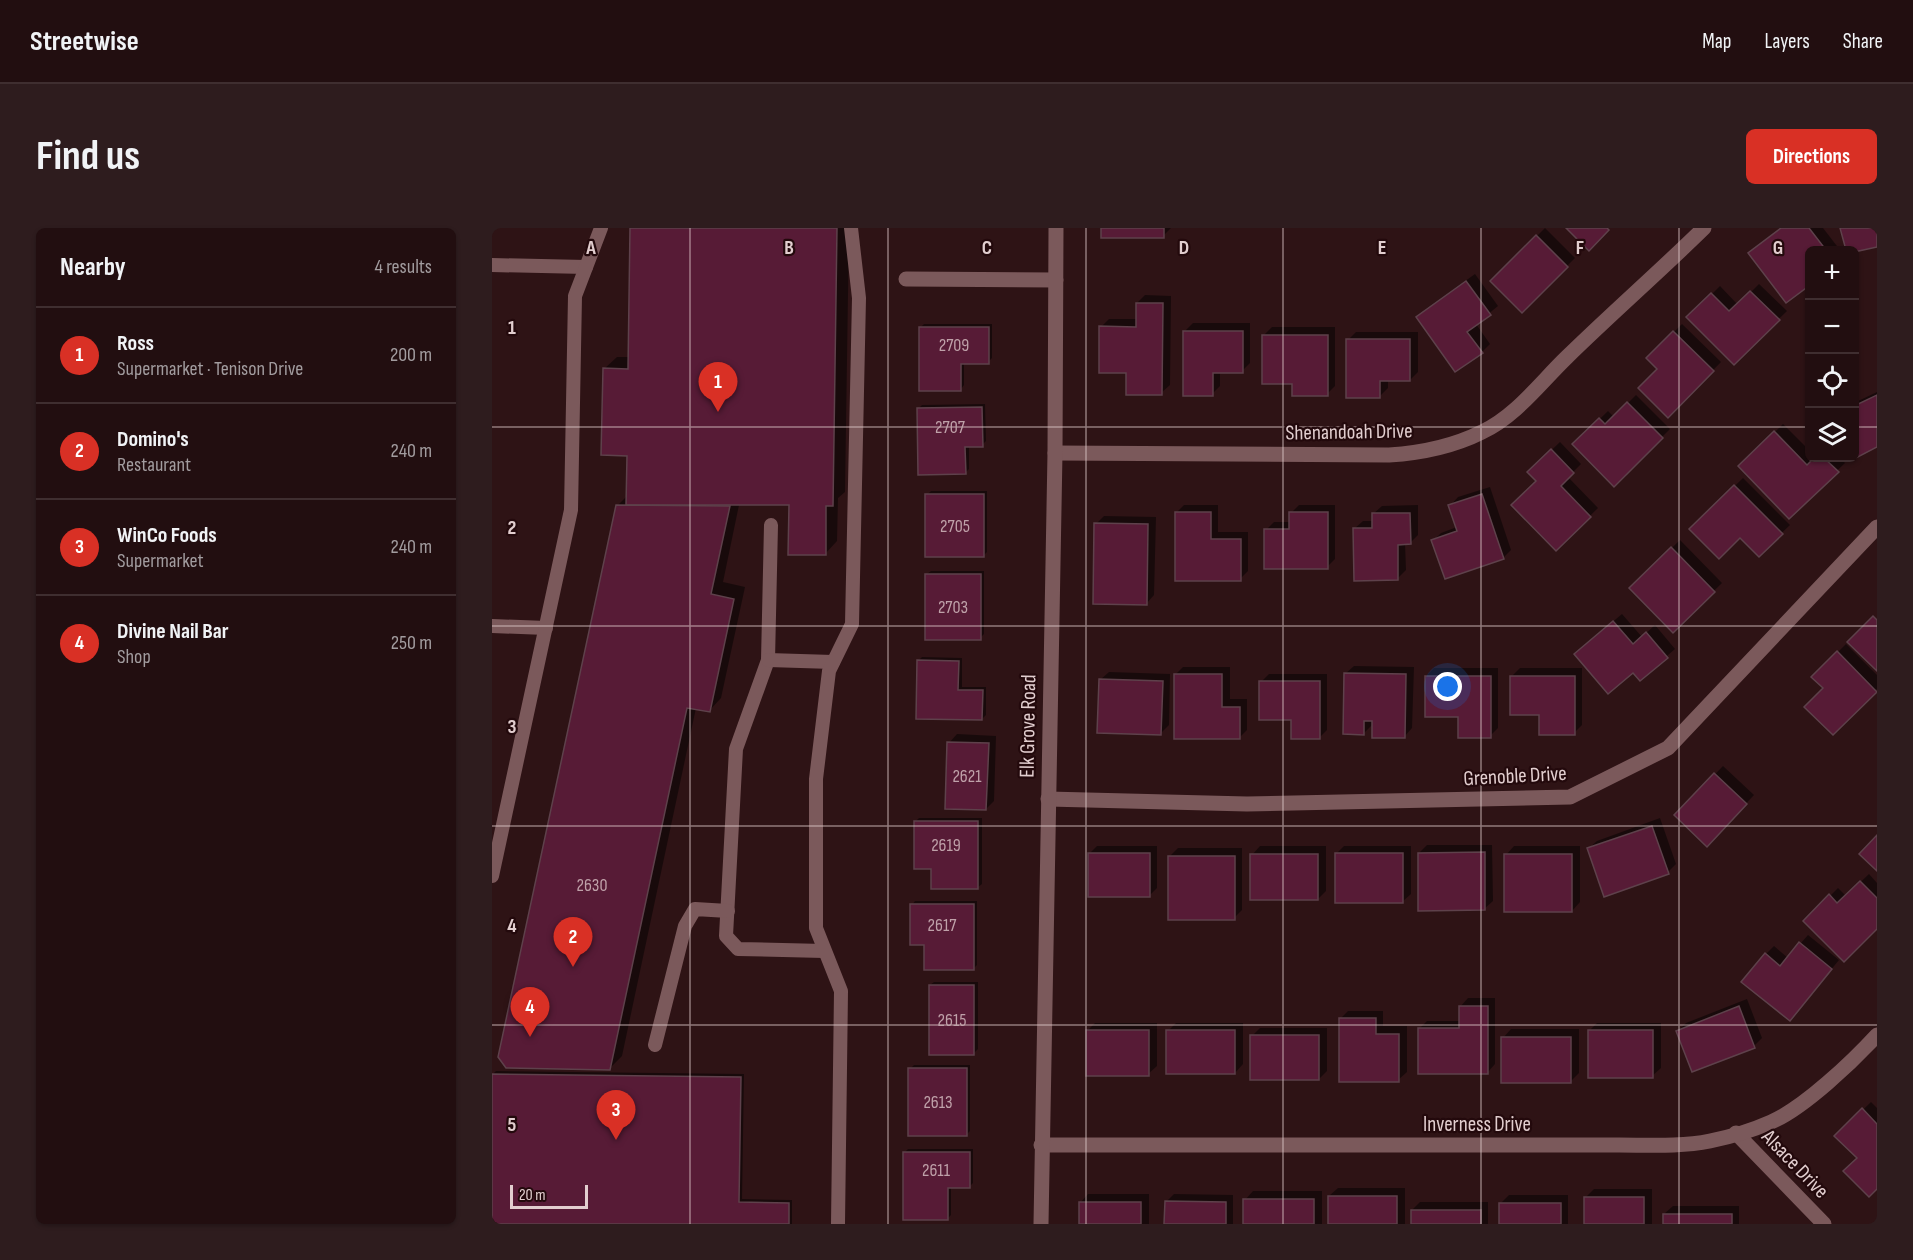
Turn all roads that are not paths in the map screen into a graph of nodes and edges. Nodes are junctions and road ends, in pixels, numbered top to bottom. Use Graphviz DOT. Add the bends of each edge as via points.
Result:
graph roads {
  1 [pos="600,228"];
  2 [pos="851,228"];
  3 [pos="1056,228"];
  4 [pos="1704,228"];
  5 [pos="492,265"];
  6 [pos="586,267"];
  7 [pos="906,279"];
  8 [pos="1056,280"];
  9 [pos="1055,453"];
  10 [pos="771,525"];
  11 [pos="1877,527"];
  12 [pos="492,626"];
  13 [pos="546,628"];
  14 [pos="768,660"];
  15 [pos="833,662"];
  16 [pos="1048,799"];
  17 [pos="492,876"];
  18 [pos="728,911"];
  19 [pos="824,951"];
  20 [pos="1877,1035"];
  21 [pos="655,1045"];
  22 [pos="1736,1133"];
  23 [pos="1041,1146"];
  24 [pos="838,1224"];
  25 [pos="1041,1224"];
  26 [pos="1824,1224"];
  1 -- 6 [label="lane"];
  2 -- 15 [label="lane" via="860,298 852,624"];
  3 -- 8 [label="street, Elk Grove Road"];
  4 -- 9 [label="street, Shenandoah Drive" via="1516,410 1483,432 1451,444 1421,453 1389,455"];
  5 -- 6 [label="lane"];
  6 -- 13 [label="lane" via="574,296 571,510"];
  7 -- 8 [label="street"];
  8 -- 9 [label="street, Elk Grove Road"];
  9 -- 16 [label="street, Elk Grove Road"];
  10 -- 14 [label="lane"];
  11 -- 16 [label="street, Grenoble Drive" via="1668,748 1570,797 1247,804"];
  12 -- 13 [label="lane"];
  13 -- 17 [label="lane"];
  14 -- 15 [label="lane"];
  14 -- 18 [label="lane" via="736,749"];
  15 -- 19 [label="lane" via="816,779 816,928"];
  16 -- 23 [label="street, Elk Grove Road"];
  18 -- 19 [label="lane" via="726,936 738,949"];
  18 -- 21 [label="lane" via="695,909 685,926"];
  19 -- 24 [label="lane" via="841,991"];
  20 -- 22 [label="street, Inverness Drive" via="1805,1101 1773,1121"];
  22 -- 23 [label="street, Inverness Drive" via="1687,1144 1619,1146"];
  22 -- 26 [label="street, Alsace Drive"];
  23 -- 25 [label="street, Elk Grove Road"];
}
